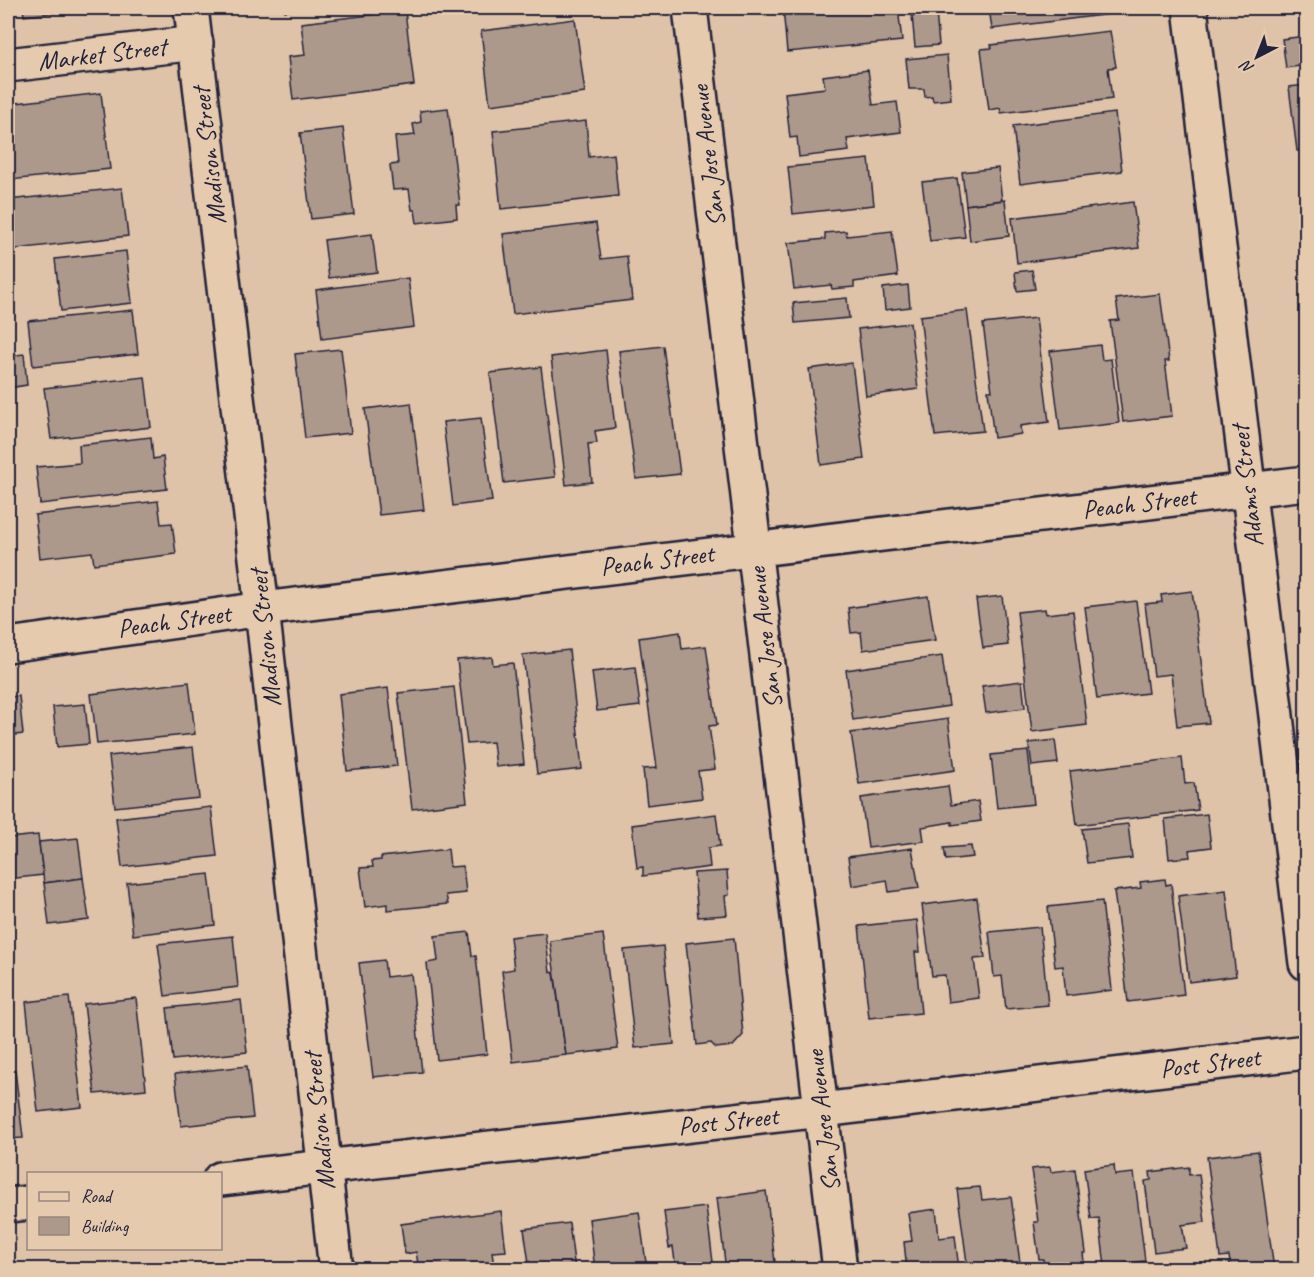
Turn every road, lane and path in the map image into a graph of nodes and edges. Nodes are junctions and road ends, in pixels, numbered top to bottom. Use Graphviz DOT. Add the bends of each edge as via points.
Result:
graph roads {
  1 [pos="191,8"];
  2 [pos="690,8"];
  3 [pos="1190,8"];
  4 [pos="196,43"];
  5 [pos="8,65"];
  6 [pos="1306,483"];
  7 [pos="1248,490"];
  8 [pos="754,548"];
  9 [pos="262,609"];
  10 [pos="8,645"];
  11 [pos="1306,963"];
  12 [pos="1306,1052"];
  13 [pos="822,1110"];
  14 [pos="324,1166"];
  15 [pos="222,1179"];
  16 [pos="27,1203"];
  17 [pos="8,1205"];
  18 [pos="336,1269"];
  19 [pos="840,1269"];
  1 -- 4 [label="street, Madison Street"];
  2 -- 8 [label="street, San Jose Avenue"];
  3 -- 7 [label="street, Adams Street"];
  4 -- 5 [label="street, Market Street"];
  4 -- 9 [label="street, Madison Street"];
  6 -- 7 [label="street, Peach Street"];
  7 -- 8 [label="street, Peach Street"];
  7 -- 11 [label="street, Adams Street"];
  8 -- 9 [label="street, Peach Street"];
  8 -- 13 [label="street, San Jose Avenue"];
  9 -- 10 [label="street, Peach Street"];
  9 -- 14 [label="street, Madison Street"];
  12 -- 13 [label="street, Post Street"];
  13 -- 14 [label="street, Post Street"];
  13 -- 19 [label="street, San Jose Avenue"];
  14 -- 15 [label="street, Post Street"];
  14 -- 18 [label="street, Madison Street"];
  16 -- 17 [label="street"];
}
